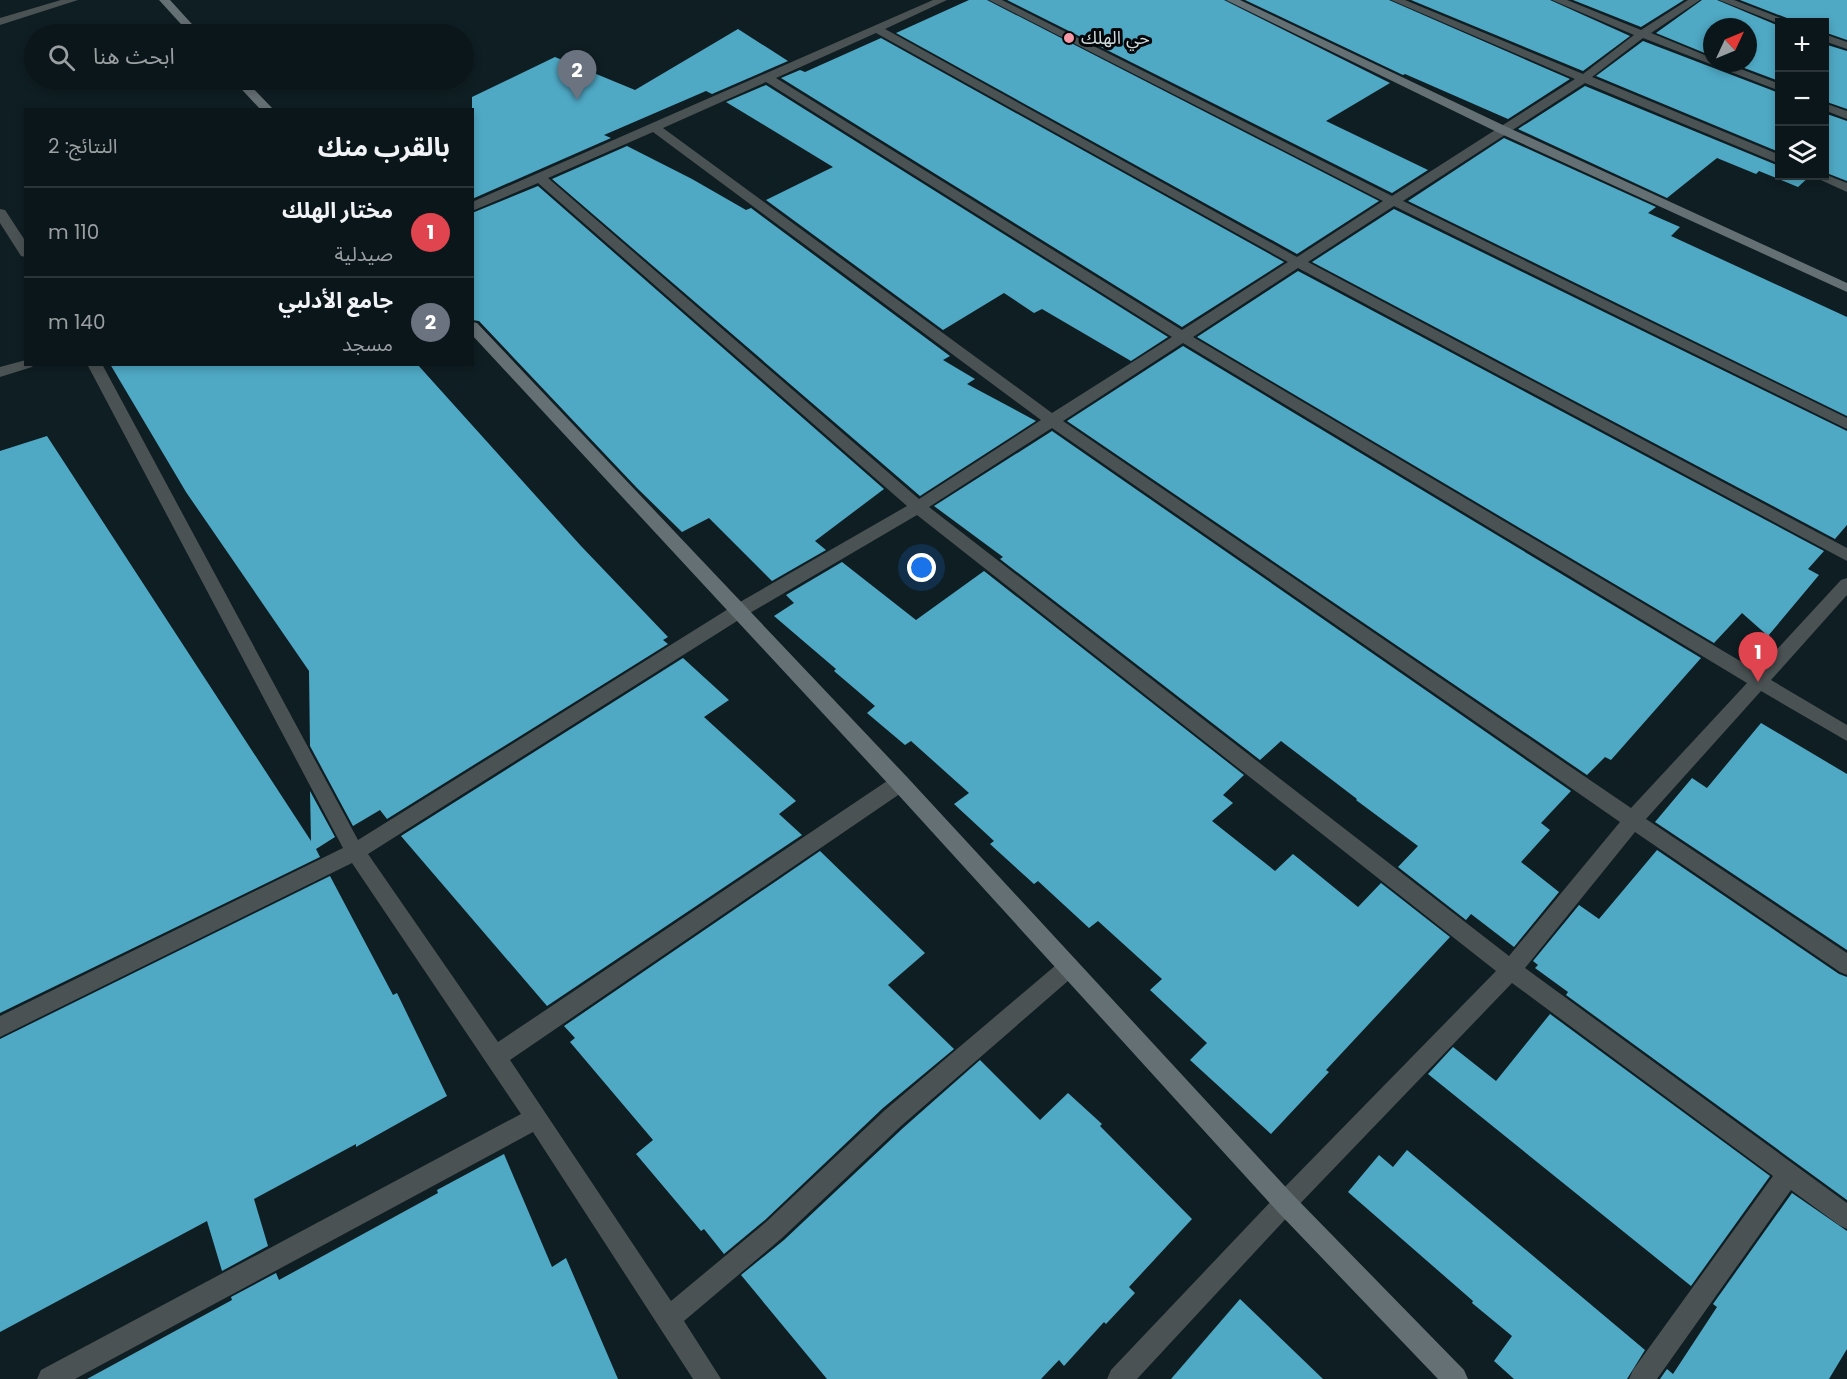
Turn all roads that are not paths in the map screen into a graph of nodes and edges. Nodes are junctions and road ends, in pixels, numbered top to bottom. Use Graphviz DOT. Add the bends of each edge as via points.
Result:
graph roads {
  1 [pos="74,0"];
  2 [pos="164,0"];
  3 [pos="942,0"];
  4 [pos="994,0"];
  5 [pos="1231,0"];
  6 [pos="1396,0"];
  7 [pos="1557,0"];
  8 [pos="1695,0"];
  9 [pos="1724,0"];
  10 [pos="1775,18"];
  11 [pos="0,22"];
  12 [pos="187,24"];
  13 [pos="877,28"];
  14 [pos="1642,34"];
  15 [pos="1829,39"];
  16 [pos="1847,46"];
  17 [pos="1703,58"];
  18 [pos="1739,72"];
  19 [pos="768,78"];
  20 [pos="1584,78"];
  21 [pos="1775,86"];
  22 [pos="249,90"];
  23 [pos="266,108"];
  24 [pos="1829,108"];
  25 [pos="1847,114"];
  26 [pos="654,127"];
  27 [pos="1503,130"];
  28 [pos="1775,157"];
  29 [pos="540,178"];
  30 [pos="1828,180"];
  31 [pos="1847,188"];
  32 [pos="1391,200"];
  33 [pos="474,206"];
  34 [pos="0,213"];
  35 [pos="24,250"];
  36 [pos="1297,262"];
  37 [pos="1847,288"];
  38 [pos="474,328"];
  39 [pos="1181,336"];
  40 [pos="24,365"];
  41 [pos="95,366"];
  42 [pos="0,372"];
  43 [pos="1052,421"];
  44 [pos="1847,424"];
  45 [pos="918,507"];
  46 [pos="1847,555"];
  47 [pos="1847,584"];
  48 [pos="739,611"];
  49 [pos="1759,683"];
  50 [pos="1847,734"];
  51 [pos="900,783"];
  52 [pos="1633,820"];
  53 [pos="355,852"];
  54 [pos="1847,965"];
  55 [pos="1069,967"];
  56 [pos="1511,970"];
  57 [pos="0,1027"];
  58 [pos="495,1057"];
  59 [pos="537,1118"];
  60 [pos="1789,1173"];
  61 [pos="1285,1203"];
  62 [pos="1847,1217"];
  63 [pos="669,1318"];
  64 [pos="50,1379"];
  65 [pos="708,1379"];
  66 [pos="1120,1379"];
  67 [pos="1455,1379"];
  68 [pos="1642,1379"];
  1 -- 11 [label="street"];
  2 -- 12 [label="street"];
  3 -- 13 [label="street"];
  4 -- 32 [label="street"];
  5 -- 27 [label="street"];
  6 -- 20 [label="street"];
  7 -- 14 [label="street"];
  8 -- 14 [label="street"];
  9 -- 10 [label="street"];
  13 -- 19 [label="street"];
  13 -- 36 [label="street"];
  14 -- 17 [label="street"];
  14 -- 20 [label="street"];
  15 -- 16 [label="street"];
  18 -- 21 [label="street"];
  19 -- 26 [label="street"];
  19 -- 39 [label="street"];
  20 -- 27 [label="street"];
  20 -- 28 [label="street"];
  22 -- 23 [label="street"];
  24 -- 25 [label="street"];
  26 -- 29 [label="street"];
  26 -- 43 [label="street"];
  27 -- 32 [label="street"];
  27 -- 37 [label="street"];
  29 -- 33 [label="street"];
  29 -- 45 [label="street"];
  30 -- 31 [label="street"];
  32 -- 36 [label="street"];
  32 -- 44 [label="street"];
  34 -- 35 [label="street"];
  36 -- 39 [label="street"];
  36 -- 46 [label="street"];
  38 -- 48 [label="street"];
  39 -- 43 [label="street"];
  39 -- 49 [label="street"];
  40 -- 42 [label="street"];
  41 -- 53 [label="street"];
  43 -- 45 [label="street"];
  43 -- 52 [label="street"];
  45 -- 48 [label="street"];
  45 -- 56 [label="street"];
  47 -- 49 [label="street"];
  48 -- 51 [label="street"];
  48 -- 53 [label="street"];
  49 -- 50 [label="street"];
  49 -- 52 [label="street"];
  51 -- 55 [label="street"];
  51 -- 58 [label="street"];
  52 -- 54 [label="street"];
  52 -- 56 [label="street"];
  53 -- 57 [label="street"];
  53 -- 58 [label="street"];
  55 -- 61 [label="street"];
  55 -- 63 [label="street" via="894,1118 774,1230"];
  56 -- 60 [label="street"];
  56 -- 61 [label="street"];
  58 -- 59 [label="street"];
  59 -- 63 [label="street"];
  59 -- 64 [label="street"];
  60 -- 62 [label="street"];
  60 -- 68 [label="street"];
  61 -- 66 [label="street"];
  61 -- 67 [label="street"];
  63 -- 65 [label="street"];
}
